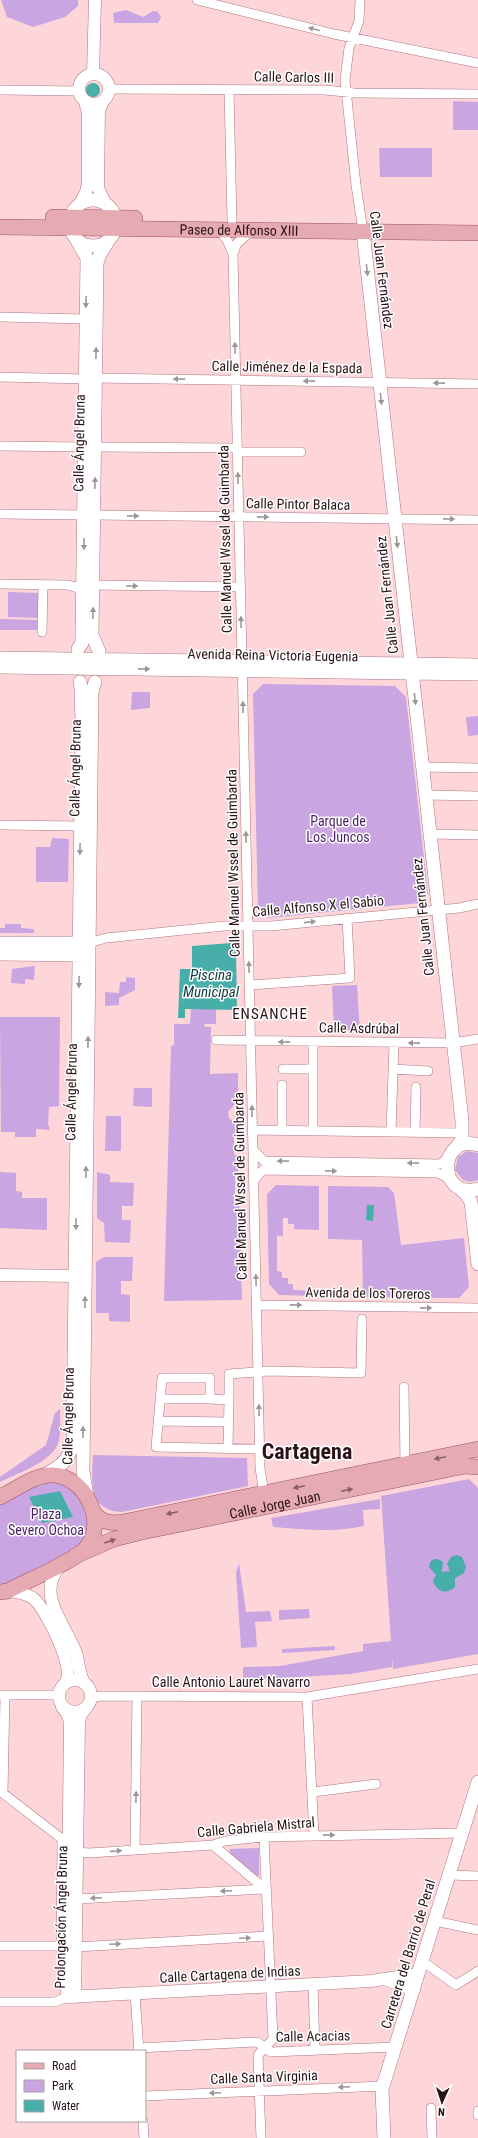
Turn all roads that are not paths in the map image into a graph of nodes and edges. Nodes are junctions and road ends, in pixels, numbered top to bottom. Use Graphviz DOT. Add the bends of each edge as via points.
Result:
graph roads {
  1 [pos="94,0"];
  2 [pos="197,0"];
  3 [pos="360,0"];
  4 [pos="352,38"];
  5 [pos="478,63"];
  6 [pos="93,74"];
  7 [pos="109,89"];
  8 [pos="0,90"];
  9 [pos="229,90"];
  10 [pos="346,92"];
  11 [pos="478,94"];
  12 [pos="82,96"];
  13 [pos="103,101"];
  14 [pos="80,204"];
  15 [pos="106,205"];
  16 [pos="0,216"];
  17 [pos="208,220"];
  18 [pos="232,220"];
  19 [pos="478,223"];
  20 [pos="361,226"];
  21 [pos="0,227"];
  22 [pos="72,228"];
  23 [pos="113,228"];
  24 [pos="220,230"];
  25 [pos="253,230"];
  26 [pos="478,233"];
  27 [pos="233,254"];
  28 [pos="0,317"];
  29 [pos="86,319"];
  30 [pos="0,377"];
  31 [pos="91,379"];
  32 [pos="236,380"];
  33 [pos="380,382"];
  34 [pos="478,384"];
  35 [pos="0,446"];
  36 [pos="90,447"];
  37 [pos="237,450"];
  38 [pos="301,452"];
  39 [pos="0,514"];
  40 [pos="89,515"];
  41 [pos="239,517"];
  42 [pos="395,519"];
  43 [pos="478,520"];
  44 [pos="0,584"];
  45 [pos="43,585"];
  46 [pos="93,585"];
  47 [pos="240,587"];
  48 [pos="83,594"];
  49 [pos="42,632"];
  50 [pos="78,648"];
  51 [pos="0,658"];
  52 [pos="103,659"];
  53 [pos="69,663"];
  54 [pos="411,664"];
  55 [pos="478,665"];
  56 [pos="242,666"];
  57 [pos="0,667"];
  58 [pos="478,674"];
  59 [pos="80,682"];
  60 [pos="95,682"];
  61 [pos="422,767"];
  62 [pos="478,768"];
  63 [pos="426,795"];
  64 [pos="478,796"];
  65 [pos="0,825"];
  66 [pos="80,826"];
  67 [pos="430,834"];
  68 [pos="478,835"];
  69 [pos="478,904"];
  70 [pos="438,910"];
  71 [pos="347,918"];
  72 [pos="248,926"];
  73 [pos="0,943"];
  74 [pos="84,949"];
  75 [pos="0,954"];
  76 [pos="249,986"];
  77 [pos="478,1039"];
  78 [pos="216,1040"];
  79 [pos="251,1041"];
  80 [pos="313,1042"];
  81 [pos="394,1043"];
  82 [pos="453,1043"];
  83 [pos="283,1069"];
  84 [pos="313,1069"];
  85 [pos="393,1070"];
  86 [pos="428,1071"];
  87 [pos="282,1085"];
  88 [pos="416,1087"];
  89 [pos="253,1130"];
  90 [pos="282,1130"];
  91 [pos="313,1131"];
  92 [pos="391,1132"];
  93 [pos="415,1132"];
  94 [pos="463,1133"];
  95 [pos="478,1145"];
  96 [pos="253,1150"];
  97 [pos="453,1152"];
  98 [pos="254,1180"];
  99 [pos="454,1183"];
  100 [pos="478,1189"];
  101 [pos="478,1264"];
  102 [pos="0,1275"];
  103 [pos="75,1276"];
  104 [pos="257,1305"];
  105 [pos="478,1308"];
  106 [pos="362,1319"];
  107 [pos="258,1373"];
  108 [pos="404,1387"];
  109 [pos="160,1399"];
  110 [pos="210,1400"];
  111 [pos="229,1400"];
  112 [pos="158,1421"];
  113 [pos="229,1422"];
  114 [pos="228,1447"];
  115 [pos="260,1449"];
  116 [pos="478,1449"];
  117 [pos="405,1465"];
  118 [pos="478,1468"];
  119 [pos="41,1477"];
  120 [pos="264,1494"];
  121 [pos="0,1498"];
  122 [pos="90,1506"];
  123 [pos="71,1558"];
  124 [pos="2,1592"];
  125 [pos="478,1669"];
  126 [pos="65,1683"];
  127 [pos="88,1687"];
  128 [pos="2,1695"];
  129 [pos="58,1695"];
  130 [pos="101,1696"];
  131 [pos="137,1696"];
  132 [pos="307,1697"];
  133 [pos="88,1705"];
  134 [pos="62,1707"];
  135 [pos="478,1782"];
  136 [pos="376,1784"];
  137 [pos="1,1792"];
  138 [pos="313,1792"];
  139 [pos="462,1833"];
  140 [pos="314,1835"];
  141 [pos="264,1837"];
  142 [pos="69,1845"];
  143 [pos="213,1845"];
  144 [pos="135,1850"];
  145 [pos="449,1875"];
  146 [pos="478,1876"];
  147 [pos="265,1889"];
  148 [pos="77,1899"];
  149 [pos="435,1921"];
  150 [pos="478,1930"];
  151 [pos="268,1936"];
  152 [pos="0,1946"];
  153 [pos="68,1946"];
  154 [pos="422,1962"];
  155 [pos="478,1971"];
  156 [pos="418,1974"];
  157 [pos="387,1980"];
  158 [pos="313,1985"];
  159 [pos="270,1987"];
  160 [pos="414,1990"];
  161 [pos="135,1994"];
  162 [pos="71,1997"];
  163 [pos="1,2002"];
  164 [pos="265,2047"];
  165 [pos="396,2047"];
  166 [pos="138,2050"];
  167 [pos="315,2050"];
  168 [pos="384,2086"];
  169 [pos="259,2091"];
  170 [pos="146,2096"];
  171 [pos="431,2108"];
  172 [pos="478,2111"];
  173 [pos="478,2115"];
  174 [pos="143,2122"];
  175 [pos="144,2138"];
  176 [pos="261,2138"];
  177 [pos="384,2138"];
  178 [pos="432,2138"];
  1 -- 6 [label="street"];
  4 -- 2 [label="street, one-way"];
  3 -- 4 [label="street, Calle Juan Fernández" via="359,21"];
  4 -- 5 [label="street"];
  4 -- 10 [label="street, Calle Juan Fernández" via="346,67"];
  6 -- 7 [label="street" via="104,79"];
  6 -- 12 [label="street" via="81,80"];
  7 -- 9 [label="street, Calle Carlos III"];
  7 -- 13 [label="street"];
  8 -- 12 [label="street"];
  9 -- 10 [label="street, Calle Carlos III"];
  9 -- 18 [label="street"];
  10 -- 11 [label="street, Calle Carlos III"];
  10 -- 20 [label="street, Calle Juan Fernández"];
  12 -- 13 [label="street" via="94,105"];
  12 -- 14 [label="street" via="88,110 88,183"];
  13 -- 15 [label="street" via="99,110 98,183"];
  14 -- 15 [label="main road" via="92,200"];
  14 -- 22 [label="main road"];
  15 -- 23 [label="main road"];
  16 -- 22 [label="main road, Paseo de Alfonso XIII"];
  17 -- 18 [label="main road, Paseo de Alfonso XIII"];
  17 -- 23 [label="main road, Paseo de Alfonso XIII"];
  17 -- 24 [label="main road"];
  18 -- 20 [label="main road, Paseo de Alfonso XIII"];
  19 -- 20 [label="main road, Paseo de Alfonso XIII"];
  20 -- 25 [label="main road, Paseo de Alfonso XIII"];
  20 -- 26 [label="main road, Paseo de Alfonso XIII"];
  20 -- 33 [label="main road, Calle Juan Fernández, one-way"];
  21 -- 22 [label="main road, Paseo de Alfonso XIII"];
  22 -- 23 [label="main road, Paseo de Alfonso XIII"];
  22 -- 23 [label="main road" via="86,245 95,246 105,243"];
  22 -- 29 [label="main road, Calle Ángel Bruna, one-way" via="87,258"];
  23 -- 24 [label="main road, Paseo de Alfonso XIII"];
  31 -- 23 [label="main road, Calle Ángel Bruna, one-way" via="97,263"];
  24 -- 25 [label="main road, Paseo de Alfonso XIII"];
  24 -- 27 [label="street, Calle Manuel Wssel de Guimbarda"];
  25 -- 27 [label="street" via="237,243"];
  32 -- 27 [label="street, Calle Manuel Wssel de Guimbarda, one-way"];
  28 -- 29 [label="street"];
  29 -- 31 [label="main road, Calle Ángel Bruna"];
  30 -- 31 [label="street, Calle Jiménez de la Espada"];
  32 -- 31 [label="street, Calle Jiménez de la Espada, one-way"];
  31 -- 36 [label="main road, Calle Ángel Bruna"];
  33 -- 32 [label="street, Calle Jiménez de la Espada, one-way"];
  32 -- 37 [label="street, Calle Manuel Wssel de Guimbarda"];
  34 -- 33 [label="street, Calle Jiménez de la Espada, one-way"];
  33 -- 42 [label="main road, Calle Juan Fernández, one-way"];
  35 -- 36 [label="street"];
  36 -- 37 [label="street"];
  36 -- 40 [label="main road, Calle Ángel Bruna"];
  37 -- 38 [label="street"];
  41 -- 37 [label="street, Calle Manuel Wssel de Guimbarda, one-way"];
  39 -- 40 [label="street, Calle Pintor Balaca"];
  40 -- 41 [label="street, Calle Pintor Balaca, one-way"];
  40 -- 46 [label="main road, Calle Ángel Bruna"];
  40 -- 48 [label="main road, Calle Ángel Bruna, one-way"];
  41 -- 42 [label="street, Calle Pintor Balaca, one-way"];
  41 -- 47 [label="street, Calle Manuel Wssel de Guimbarda"];
  42 -- 43 [label="street, Calle Pintor Balaca, one-way"];
  42 -- 54 [label="main road, Calle Juan Fernández, one-way"];
  44 -- 45 [label="street"];
  45 -- 48 [label="street" via="72,586"];
  45 -- 49 [label="street"];
  46 -- 47 [label="street, one-way"];
  52 -- 46 [label="main road, Calle Ángel Bruna, one-way" via="92,635"];
  56 -- 47 [label="street, Calle Manuel Wssel de Guimbarda, one-way"];
  48 -- 50 [label="main road, Calle Ángel Bruna" via="82,643"];
  50 -- 52 [label="main road, Avenida Reina Victoria Eugenia" via="88,646"];
  50 -- 53 [label="main road"];
  51 -- 53 [label="main road, Avenida Reina Victoria Eugenia"];
  52 -- 53 [label="main road, Avenida Reina Victoria Eugenia"];
  52 -- 56 [label="main road, Avenida Reina Victoria Eugenia"];
  52 -- 60 [label="main road, Calle Ángel Bruna" via="102,675"];
  53 -- 57 [label="main road, Avenida Reina Victoria Eugenia"];
  53 -- 59 [label="main road" via="72,677"];
  54 -- 55 [label="main road, Avenida Reina Victoria Eugenia"];
  54 -- 56 [label="main road, Avenida Reina Victoria Eugenia"];
  54 -- 58 [label="main road, Avenida Reina Victoria Eugenia"];
  54 -- 61 [label="main road, Calle Juan Fernández, one-way"];
  72 -- 56 [label="street, Calle Manuel Wssel de Guimbarda, one-way"];
  59 -- 60 [label="main road"];
  59 -- 66 [label="main road, Calle Ángel Bruna"];
  60 -- 74 [label="main road, Calle Ángel Bruna" via="92,692"];
  61 -- 62 [label="street"];
  61 -- 63 [label="main road, Calle Juan Fernández"];
  63 -- 64 [label="street"];
  63 -- 67 [label="main road, Calle Juan Fernández"];
  65 -- 66 [label="street"];
  66 -- 74 [label="main road, Calle Ángel Bruna, one-way"];
  67 -- 68 [label="street"];
  67 -- 70 [label="main road, Calle Juan Fernández"];
  69 -- 70 [label="street, Calle Alfonso X el Sabio"];
  70 -- 71 [label="street, Calle Alfonso X el Sabio"];
  70 -- 82 [label="main road, Calle Juan Fernández"];
  72 -- 71 [label="street, Calle Alfonso X el Sabio, one-way"];
  71 -- 76 [label="street" via="350,978"];
  72 -- 74 [label="street, Calle Alfonso X el Sabio" via="224,926 106,938"];
  76 -- 72 [label="street, Calle Manuel Wssel de Guimbarda, one-way"];
  73 -- 74 [label="main road"];
  74 -- 75 [label="main road"];
  74 -- 103 [label="main road, Calle Ángel Bruna, one-way"];
  122 -- 74 [label="main road, Calle Ángel Bruna, one-way" via="83,1471"];
  76 -- 79 [label="street, Calle Manuel Wssel de Guimbarda"];
  77 -- 82 [label="street, Calle Asdrúbal"];
  78 -- 79 [label="street, Calle Asdrúbal"];
  80 -- 79 [label="street, Calle Asdrúbal, one-way"];
  89 -- 79 [label="street, Calle Manuel Wssel de Guimbarda, one-way"];
  80 -- 81 [label="street, Calle Asdrúbal"];
  80 -- 84 [label="street"];
  82 -- 81 [label="street, Calle Asdrúbal, one-way"];
  81 -- 85 [label="street"];
  82 -- 94 [label="main road, Calle Juan Fernández"];
  83 -- 84 [label="street"];
  84 -- 91 [label="street"];
  85 -- 86 [label="street"];
  85 -- 92 [label="street"];
  87 -- 90 [label="street"];
  88 -- 93 [label="street"];
  89 -- 90 [label="street"];
  89 -- 96 [label="street, Calle Manuel Wssel de Guimbarda"];
  90 -- 91 [label="street"];
  91 -- 92 [label="street"];
  92 -- 93 [label="street"];
  93 -- 94 [label="street"];
  94 -- 97 [label="main road"];
  95 -- 97 [label="main road" via="465,1144"];
  97 -- 96 [label="street, one-way" via="440,1164 264,1161"];
  96 -- 98 [label="street, Calle Manuel Wssel de Guimbarda"];
  97 -- 99 [label="main road" via="447,1168"];
  98 -- 99 [label="street, one-way" via="263,1170 438,1173"];
  104 -- 98 [label="street, Calle Manuel Wssel de Guimbarda, one-way"];
  99 -- 100 [label="main road" via="468,1190"];
  99 -- 101 [label="main road" via="471,1202"];
  102 -- 103 [label="street"];
  103 -- 119 [label="main road, Calle Ángel Bruna" via="73,1444 65,1462"];
  104 -- 105 [label="street, Avenida de los Toreros, one-way"];
  104 -- 107 [label="street, Calle Manuel Wssel de Guimbarda"];
  106 -- 107 [label="street" via="361,1373"];
  107 -- 111 [label="street" via="229,1374"];
  115 -- 107 [label="street, Calle Manuel Wssel de Guimbarda, one-way"];
  108 -- 117 [label="street"];
  109 -- 110 [label="street"];
  109 -- 110 [label="street" via="162,1378 210,1378"];
  109 -- 112 [label="street"];
  110 -- 111 [label="street"];
  111 -- 113 [label="street"];
  112 -- 113 [label="street"];
  112 -- 114 [label="street" via="156,1447"];
  113 -- 114 [label="street"];
  114 -- 115 [label="street"];
  115 -- 120 [label="street, Calle Manuel Wssel de Guimbarda"];
  116 -- 117 [label="main road, Calle Jorge Juan, one-way"];
  117 -- 120 [label="main road, Calle Jorge Juan, one-way"];
  123 -- 118 [label="main road, Calle Jorge Juan, one-way" via="114,1539 148,1531 457,1468"];
  119 -- 121 [label="main road"];
  119 -- 122 [label="main road" via="54,1475 68,1479 79,1486"];
  120 -- 122 [label="main road, Calle Jorge Juan, one-way" via="119,1523 103,1520"];
  122 -- 123 [label="main road" via="95,1522 93,1535 85,1549"];
  123 -- 124 [label="main road"];
  123 -- 127 [label="street" via="52,1578 50,1597 76,1651 81,1677"];
  124 -- 126 [label="street" via="28,1596 40,1606 67,1661 69,1675"];
  125 -- 132 [label="street, Calle Antonio Lauret Navarro"];
  126 -- 127 [label="street" via="75,1680"];
  126 -- 129 [label="street"];
  127 -- 130 [label="street, Calle Antonio Lauret Navarro" via="95,1695"];
  127 -- 133 [label="street"];
  128 -- 129 [label="street"];
  128 -- 137 [label="street"];
  129 -- 134 [label="street"];
  130 -- 131 [label="street, Calle Antonio Lauret Navarro"];
  130 -- 133 [label="street" via="95,1697"];
  131 -- 132 [label="street, Calle Antonio Lauret Navarro"];
  144 -- 131 [label="street, one-way"];
  132 -- 138 [label="street"];
  133 -- 134 [label="street" via="75,1712"];
  133 -- 142 [label="street, Prolongación Ángel Bruna" via="79,1722"];
  134 -- 142 [label="street, Prolongación Ángel Bruna" via="70,1722"];
  135 -- 139 [label="main road, Carretera del Barrio de Peral"];
  136 -- 138 [label="street"];
  137 -- 142 [label="street"];
  138 -- 140 [label="street"];
  140 -- 139 [label="street, Calle Gabriela Mistral, one-way"];
  139 -- 145 [label="main road, Carretera del Barrio de Peral"];
  140 -- 141 [label="street, Calle Gabriela Mistral"];
  141 -- 143 [label="street, Calle Gabriela Mistral" via="225,1841"];
  141 -- 147 [label="street"];
  142 -- 144 [label="street, Calle Gabriela Mistral, one-way" via="89,1853"];
  142 -- 148 [label="street, Prolongación Ángel Bruna"];
  142 -- 153 [label="street, Prolongación Ángel Bruna"];
  143 -- 144 [label="street, Calle Gabriela Mistral"];
  143 -- 147 [label="street"];
  145 -- 146 [label="street"];
  145 -- 149 [label="main road, Carretera del Barrio de Peral"];
  147 -- 148 [label="street, one-way"];
  147 -- 151 [label="street"];
  148 -- 153 [label="street, Prolongación Ángel Bruna"];
  149 -- 150 [label="street"];
  149 -- 154 [label="main road, Carretera del Barrio de Peral"];
  153 -- 151 [label="street, one-way"];
  151 -- 159 [label="street"];
  152 -- 153 [label="street"];
  153 -- 162 [label="street, Prolongación Ángel Bruna"];
  154 -- 155 [label="street" via="456,1985"];
  154 -- 156 [label="main road, Carretera del Barrio de Peral"];
  156 -- 157 [label="street, Calle Cartagena de Indias"];
  156 -- 160 [label="main road, Carretera del Barrio de Peral"];
  157 -- 158 [label="street, Calle Cartagena de Indias"];
  157 -- 160 [label="street, Calle Cartagena de Indias"];
  158 -- 159 [label="street, Calle Cartagena de Indias"];
  158 -- 167 [label="street"];
  159 -- 161 [label="street, Calle Cartagena de Indias"];
  159 -- 164 [label="street" via="273,2039"];
  160 -- 165 [label="main road, Carretera del Barrio de Peral"];
  161 -- 162 [label="street, Calle Cartagena de Indias"];
  161 -- 166 [label="street"];
  162 -- 163 [label="street, Calle Cartagena de Indias" via="55,2002"];
  164 -- 166 [label="street, Calle Acacias" via="257,2042"];
  164 -- 167 [label="street, Calle Acacias" via="271,2052"];
  164 -- 169 [label="street" via="258,2055"];
  165 -- 167 [label="street, Calle Acacias"];
  165 -- 168 [label="main road, Carretera del Barrio de Peral"];
  168 -- 169 [label="street, Calle Santa Virginia, one-way"];
  168 -- 177 [label="main road, Carretera del Barrio de Peral"];
  169 -- 170 [label="street, Calle Santa Virginia, one-way"];
  169 -- 176 [label="street"];
  171 -- 178 [label="street"];
  172 -- 173 [label="street"];
  174 -- 175 [label="street"];
}
